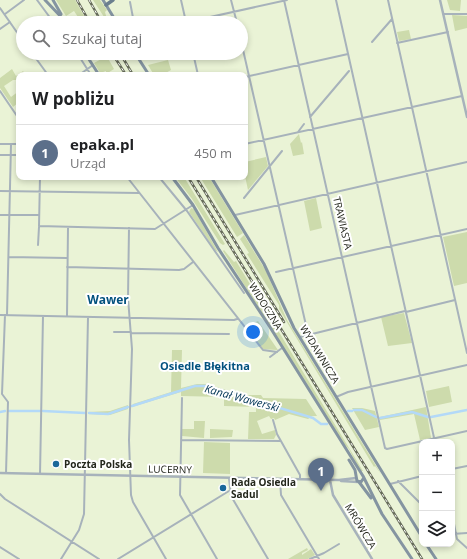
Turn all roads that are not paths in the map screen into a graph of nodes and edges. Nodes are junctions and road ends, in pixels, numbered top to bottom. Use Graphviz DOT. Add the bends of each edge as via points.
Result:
graph roads {
  1 [pos="24,0"];
  2 [pos="37,0"];
  3 [pos="45,0"];
  4 [pos="53,0"];
  5 [pos="103,0"];
  6 [pos="113,0"];
  7 [pos="181,0"];
  8 [pos="231,0"];
  9 [pos="285,0"];
  10 [pos="336,0"];
  11 [pos="388,0"];
  12 [pos="440,0"];
  13 [pos="130,2"];
  14 [pos="106,5"];
  15 [pos="0,8"];
  16 [pos="234,12"];
  17 [pos="5,14"];
  18 [pos="444,14"];
  19 [pos="467,14"];
  20 [pos="49,16"];
  21 [pos="60,16"];
  22 [pos="62,16"];
  23 [pos="113,16"];
  24 [pos="133,16"];
  25 [pos="184,16"];
  26 [pos="216,16"];
  27 [pos="235,16"];
  28 [pos="392,19"];
  29 [pos="10,22"];
  30 [pos="0,29"];
  31 [pos="16,31"];
  32 [pos="448,32"];
  33 [pos="372,42"];
  34 [pos="398,43"];
  35 [pos="348,54"];
  36 [pos="37,60"];
  37 [pos="81,60"];
  38 [pos="90,60"];
  39 [pos="139,60"];
  40 [pos="195,60"];
  41 [pos="245,60"];
  42 [pos="93,65"];
  43 [pos="299,65"];
  44 [pos="87,69"];
  45 [pos="349,71"];
  46 [pos="46,72"];
  47 [pos="83,72"];
  48 [pos="89,72"];
  49 [pos="97,72"];
  50 [pos="147,72"];
  51 [pos="197,72"];
  52 [pos="249,76"];
  53 [pos="0,91"];
  54 [pos="462,96"];
  55 [pos="412,107"];
  56 [pos="16,114"];
  57 [pos="310,117"];
  58 [pos="467,117"];
  59 [pos="362,118"];
  60 [pos="304,124"];
  61 [pos="313,129"];
  62 [pos="297,133"];
  63 [pos="264,140"];
  64 [pos="248,143"];
  65 [pos="0,144"];
  66 [pos="11,144"];
  67 [pos="16,144"];
  68 [pos="282,152"];
  69 [pos="0,155"];
  70 [pos="10,155"];
  71 [pos="16,155"];
  72 [pos="467,162"];
  73 [pos="270,167"];
  74 [pos="426,172"];
  75 [pos="40,180"];
  76 [pos="129,180"];
  77 [pos="161,180"];
  78 [pos="174,180"];
  79 [pos="213,180"];
  80 [pos="377,182"];
  81 [pos="0,191"];
  82 [pos="10,191"];
  83 [pos="40,192"];
  84 [pos="139,193"];
  85 [pos="328,194"];
  86 [pos="244,198"];
  87 [pos="278,204"];
  88 [pos="193,205"];
  89 [pos="186,210"];
  90 [pos="0,215"];
  91 [pos="9,215"];
  92 [pos="39,215"];
  93 [pos="235,215"];
  94 [pos="164,224"];
  95 [pos="39,226"];
  96 [pos="68,227"];
  97 [pos="129,228"];
  98 [pos="467,229"];
  99 [pos="441,235"];
  100 [pos="38,246"];
  101 [pos="391,246"];
  102 [pos="9,257"];
  103 [pos="342,257"];
  104 [pos="67,258"];
  105 [pos="193,262"];
  106 [pos="67,267"];
  107 [pos="128,268"];
  108 [pos="293,268"];
  109 [pos="276,272"];
  110 [pos="244,293"];
  111 [pos="455,300"];
  112 [pos="406,311"];
  113 [pos="0,315"];
  114 [pos="6,315"];
  115 [pos="43,316"];
  116 [pos="67,316"];
  117 [pos="88,317"];
  118 [pos="128,318"];
  119 [pos="237,319"];
  120 [pos="356,322"];
  121 [pos="114,332"];
  122 [pos="131,332"];
  123 [pos="229,334"];
  124 [pos="308,334"];
  125 [pos="300,337"];
  126 [pos="282,348"];
  127 [pos="277,352"];
  128 [pos="467,353"];
  129 [pos="270,357"];
  130 [pos="467,365"];
  131 [pos="421,376"];
  132 [pos="371,386"];
  133 [pos="336,397"];
  134 [pos="182,398"];
  135 [pos="273,420"];
  136 [pos="467,431"];
  137 [pos="435,439"];
  138 [pos="181,440"];
  139 [pos="281,441"];
  140 [pos="419,443"];
  141 [pos="342,445"];
  142 [pos="467,466"];
  143 [pos="455,468"];
  144 [pos="0,473"];
  145 [pos="6,473"];
  146 [pos="40,474"];
  147 [pos="360,474"];
  148 [pos="85,475"];
  149 [pos="131,476"];
  150 [pos="179,477"];
  151 [pos="356,477"];
  152 [pos="419,477"];
  153 [pos="229,478"];
  154 [pos="280,479"];
  155 [pos="300,479"];
  156 [pos="363,479"];
  157 [pos="330,480"];
  158 [pos="349,481"];
  159 [pos="359,482"];
  160 [pos="398,482"];
  161 [pos="390,484"];
  162 [pos="229,491"];
  163 [pos="0,494"];
  164 [pos="419,503"];
  165 [pos="376,504"];
  166 [pos="191,515"];
  167 [pos="455,527"];
  168 [pos="419,531"];
  169 [pos="467,534"];
  170 [pos="457,535"];
  171 [pos="153,537"];
  172 [pos="72,542"];
  173 [pos="339,544"];
  174 [pos="0,547"];
  175 [pos="428,547"];
  176 [pos="467,548"];
  177 [pos="318,558"];
  178 [pos="19,559"];
  179 [pos="61,559"];
  180 [pos="99,559"];
  181 [pos="118,559"];
  182 [pos="166,559"];
  183 [pos="217,559"];
  184 [pos="268,559"];
  185 [pos="310,559"];
  186 [pos="372,559"];
  187 [pos="412,559"];
  188 [pos="436,559"];
  1 -- 17 [label="street"];
  2 -- 20 [label="street"];
  3 -- 21 [label="main road"];
  4 -- 22 [label="main road"];
  5 -- 14 [label="main road"];
  6 -- 14 [label="main road"];
  7 -- 25 [label="street"];
  8 -- 16 [label="street"];
  9 -- 16 [label="street"];
  9 -- 43 [label="street, TRAWIASTA"];
  10 -- 35 [label="street"];
  11 -- 28 [label="street"];
  12 -- 18 [label="street"];
  13 -- 24 [label="street"];
  14 -- 23 [label="main road"];
  15 -- 17 [label="street"];
  16 -- 26 [label="street"];
  16 -- 27 [label="street"];
  17 -- 29 [label="street"];
  18 -- 19 [label="street"];
  18 -- 32 [label="street"];
  28 -- 33 [label="street"];
  28 -- 34 [label="street"];
  29 -- 30 [label="street"];
  29 -- 31 [label="street"];
  32 -- 34 [label="street"];
  32 -- 54 [label="street"];
  34 -- 55 [label="street"];
  35 -- 43 [label="street"];
  35 -- 59 [label="street"];
  36 -- 46 [label="street"];
  37 -- 44 [label="street"];
  38 -- 42 [label="main road"];
  39 -- 50 [label="main road"];
  40 -- 51 [label="street"];
  41 -- 52 [label="street"];
  42 -- 44 [label="street"];
  42 -- 49 [label="main road"];
  43 -- 52 [label="street"];
  43 -- 57 [label="street, TRAWIASTA"];
  44 -- 47 [label="street"];
  44 -- 48 [label="street"];
  45 -- 57 [label="street"];
  52 -- 63 [label="street"];
  53 -- 56 [label="street"];
  54 -- 55 [label="street"];
  54 -- 58 [label="street"];
  55 -- 59 [label="street"];
  55 -- 74 [label="street"];
  57 -- 61 [label="street, TRAWIASTA"];
  59 -- 61 [label="street"];
  59 -- 80 [label="street"];
  60 -- 62 [label="street"];
  61 -- 62 [label="street"];
  61 -- 85 [label="street, TRAWIASTA"];
  62 -- 63 [label="street"];
  63 -- 64 [label="street"];
  63 -- 73 [label="street"];
  65 -- 66 [label="street"];
  66 -- 67 [label="street"];
  66 -- 70 [label="street"];
  68 -- 73 [label="street"];
  69 -- 70 [label="street"];
  70 -- 71 [label="street"];
  70 -- 82 [label="street"];
  72 -- 74 [label="street"];
  73 -- 86 [label="street"];
  73 -- 87 [label="street"];
  74 -- 80 [label="street"];
  74 -- 99 [label="street"];
  75 -- 83 [label="street"];
  76 -- 84 [label="street"];
  77 -- 89 [label="street, WIDOCZNA"];
  78 -- 88 [label="main road, WIDOCZNA"];
  79 -- 93 [label="main road, WYDAWNICZA"];
  80 -- 85 [label="street"];
  80 -- 101 [label="street"];
  81 -- 82 [label="street"];
  82 -- 83 [label="street"];
  82 -- 91 [label="street"];
  83 -- 84 [label="street"];
  83 -- 92 [label="street"];
  84 -- 94 [label="street"];
  85 -- 87 [label="street"];
  85 -- 103 [label="street, TRAWIASTA"];
  87 -- 93 [label="street"];
  87 -- 108 [label="street"];
  88 -- 89 [label="street"];
  88 -- 126 [label="main road, WIDOCZNA"];
  89 -- 94 [label="street"];
  89 -- 110 [label="street, WIDOCZNA"];
  90 -- 91 [label="street"];
  91 -- 92 [label="street"];
  91 -- 102 [label="street"];
  92 -- 95 [label="street"];
  93 -- 125 [label="main road, WYDAWNICZA" via="264,264"];
  94 -- 97 [label="street" via="155,229"];
  94 -- 105 [label="street"];
  95 -- 96 [label="street"];
  95 -- 100 [label="street"];
  96 -- 97 [label="street"];
  96 -- 104 [label="street"];
  97 -- 107 [label="street"];
  98 -- 99 [label="street"];
  99 -- 101 [label="street"];
  99 -- 111 [label="street"];
  101 -- 103 [label="street"];
  101 -- 112 [label="street"];
  102 -- 104 [label="street"];
  102 -- 114 [label="street"];
  103 -- 108 [label="street"];
  103 -- 120 [label="street, TRAWIASTA"];
  104 -- 106 [label="street"];
  105 -- 107 [label="street" via="182,269"];
  105 -- 119 [label="street"];
  106 -- 107 [label="street"];
  106 -- 116 [label="street"];
  107 -- 118 [label="street"];
  108 -- 109 [label="street"];
  108 -- 124 [label="street"];
  111 -- 112 [label="street"];
  111 -- 128 [label="street"];
  112 -- 120 [label="street"];
  112 -- 131 [label="street"];
  113 -- 114 [label="street"];
  114 -- 115 [label="street"];
  114 -- 145 [label="street" via="2,394 8,402"];
  115 -- 116 [label="street"];
  115 -- 146 [label="street"];
  116 -- 117 [label="street"];
  117 -- 118 [label="street"];
  117 -- 148 [label="street"];
  118 -- 119 [label="street"];
  118 -- 122 [label="street"];
  119 -- 127 [label="street" via="262,350"];
  120 -- 124 [label="street"];
  120 -- 132 [label="street, TRAWIASTA"];
  121 -- 122 [label="street"];
  122 -- 123 [label="street"];
  122 -- 149 [label="street"];
  124 -- 125 [label="street"];
  125 -- 133 [label="main road, WYDAWNICZA"];
  126 -- 127 [label="street"];
  126 -- 141 [label="main road, WIDOCZNA"];
  127 -- 129 [label="street"];
  130 -- 131 [label="street"];
  131 -- 132 [label="street"];
  131 -- 137 [label="street"];
  132 -- 133 [label="street"];
  132 -- 140 [label="street, TRAWIASTA" via="387,450"];
  133 -- 161 [label="main road, WYDAWNICZA"];
  134 -- 138 [label="street"];
  135 -- 139 [label="street"];
  136 -- 137 [label="street"];
  138 -- 139 [label="street"];
  138 -- 150 [label="street"];
  139 -- 155 [label="street"];
  141 -- 147 [label="main road, WIDOCZNA"];
  141 -- 151 [label="main road, WIDOCZNA"];
  142 -- 143 [label="street"];
  144 -- 145 [label="street, LUCERNY"];
  145 -- 146 [label="street, LUCERNY"];
  146 -- 148 [label="street, LUCERNY"];
  147 -- 151 [label="main road"];
  147 -- 156 [label="main road, WIDOCZNA"];
  148 -- 149 [label="street, LUCERNY"];
  148 -- 172 [label="street" via="84,514"];
  149 -- 150 [label="street, LUCERNY"];
  149 -- 171 [label="street" via="133,502"];
  150 -- 153 [label="street, LUCERNY"];
  150 -- 166 [label="street" via="180,495"];
  151 -- 158 [label="street, LUCERNY"];
  151 -- 159 [label="main road, WIDOCZNA"];
  152 -- 160 [label="street"];
  153 -- 154 [label="street, LUCERNY"];
  153 -- 162 [label="street"];
  154 -- 155 [label="street, LUCERNY"];
  154 -- 177 [label="street" via="281,495"];
  155 -- 157 [label="street, LUCERNY"];
  156 -- 159 [label="main road"];
  156 -- 165 [label="main road, WIDOCZNA"];
  157 -- 158 [label="street, LUCERNY"];
  157 -- 186 [label="street, MRÓWCZA" via="333,495"];
  158 -- 159 [label="street, LUCERNY"];
  159 -- 165 [label="main road, WIDOCZNA"];
  160 -- 161 [label="street"];
  160 -- 164 [label="street"];
  161 -- 168 [label="main road, WYDAWNICZA"];
  162 -- 166 [label="street"];
  162 -- 184 [label="street"];
  163 -- 172 [label="street"];
  165 -- 187 [label="main road"];
  166 -- 171 [label="street"];
  166 -- 183 [label="street"];
  167 -- 170 [label="street"];
  169 -- 170 [label="street"];
  170 -- 176 [label="street"];
  171 -- 181 [label="street"];
  171 -- 182 [label="street"];
  172 -- 179 [label="street"];
  172 -- 180 [label="street"];
  173 -- 177 [label="street"];
  174 -- 178 [label="street"];
  175 -- 188 [label="main road"];
  177 -- 185 [label="street"];
}
